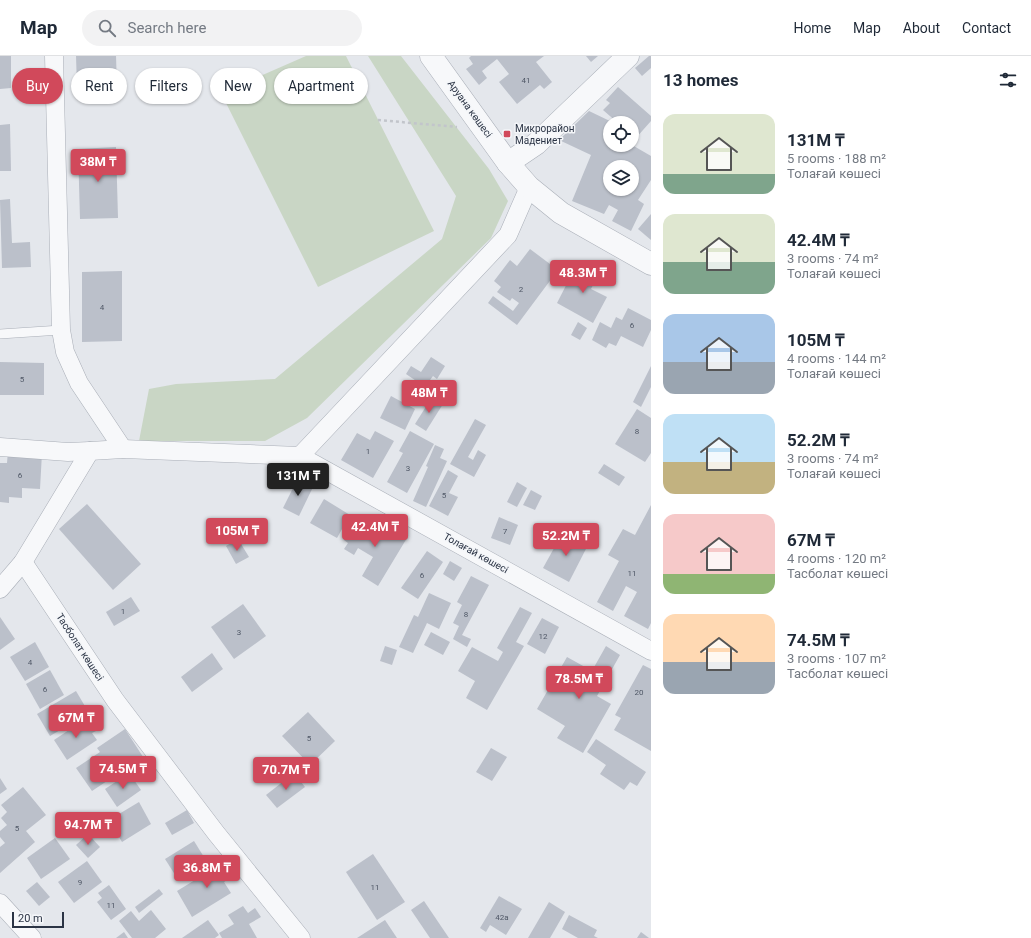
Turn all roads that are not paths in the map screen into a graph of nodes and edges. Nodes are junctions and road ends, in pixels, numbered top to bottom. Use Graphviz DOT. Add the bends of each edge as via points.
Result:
graph roads {
  1 [pos="54,56"];
  2 [pos="431,56"];
  3 [pos="628,56"];
  4 [pos="508,163"];
  5 [pos="529,187"];
  6 [pos="651,264"];
  7 [pos="61,330"];
  8 [pos="0,334"];
  9 [pos="0,447"];
  10 [pos="123,449"];
  11 [pos="90,451"];
  12 [pos="300,456"];
  13 [pos="24,562"];
  14 [pos="0,589"];
  15 [pos="651,650"];
  16 [pos="0,903"];
  17 [pos="32,938"];
  18 [pos="301,938"];
  1 -- 7 [label="street"];
  2 -- 4 [label="street, Аруана көшесі"];
  3 -- 4 [label="street" via="536,144"];
  4 -- 5 [label="street, Аруана көшесі"];
  5 -- 6 [label="street, Аруана көшесі" via="561,213"];
  5 -- 12 [label="street" via="508,235"];
  7 -- 8 [label="lane"];
  7 -- 10 [label="street" via="65,352 79,383"];
  9 -- 11 [label="street"];
  10 -- 11 [label="street"];
  10 -- 12 [label="street"];
  11 -- 13 [label="street"];
  12 -- 15 [label="street, Толағай көшесі"];
  13 -- 14 [label="street"];
  13 -- 18 [label="street, Тасболат көшесі" via="115,700 216,834"];
  16 -- 17 [label="street"];
}
